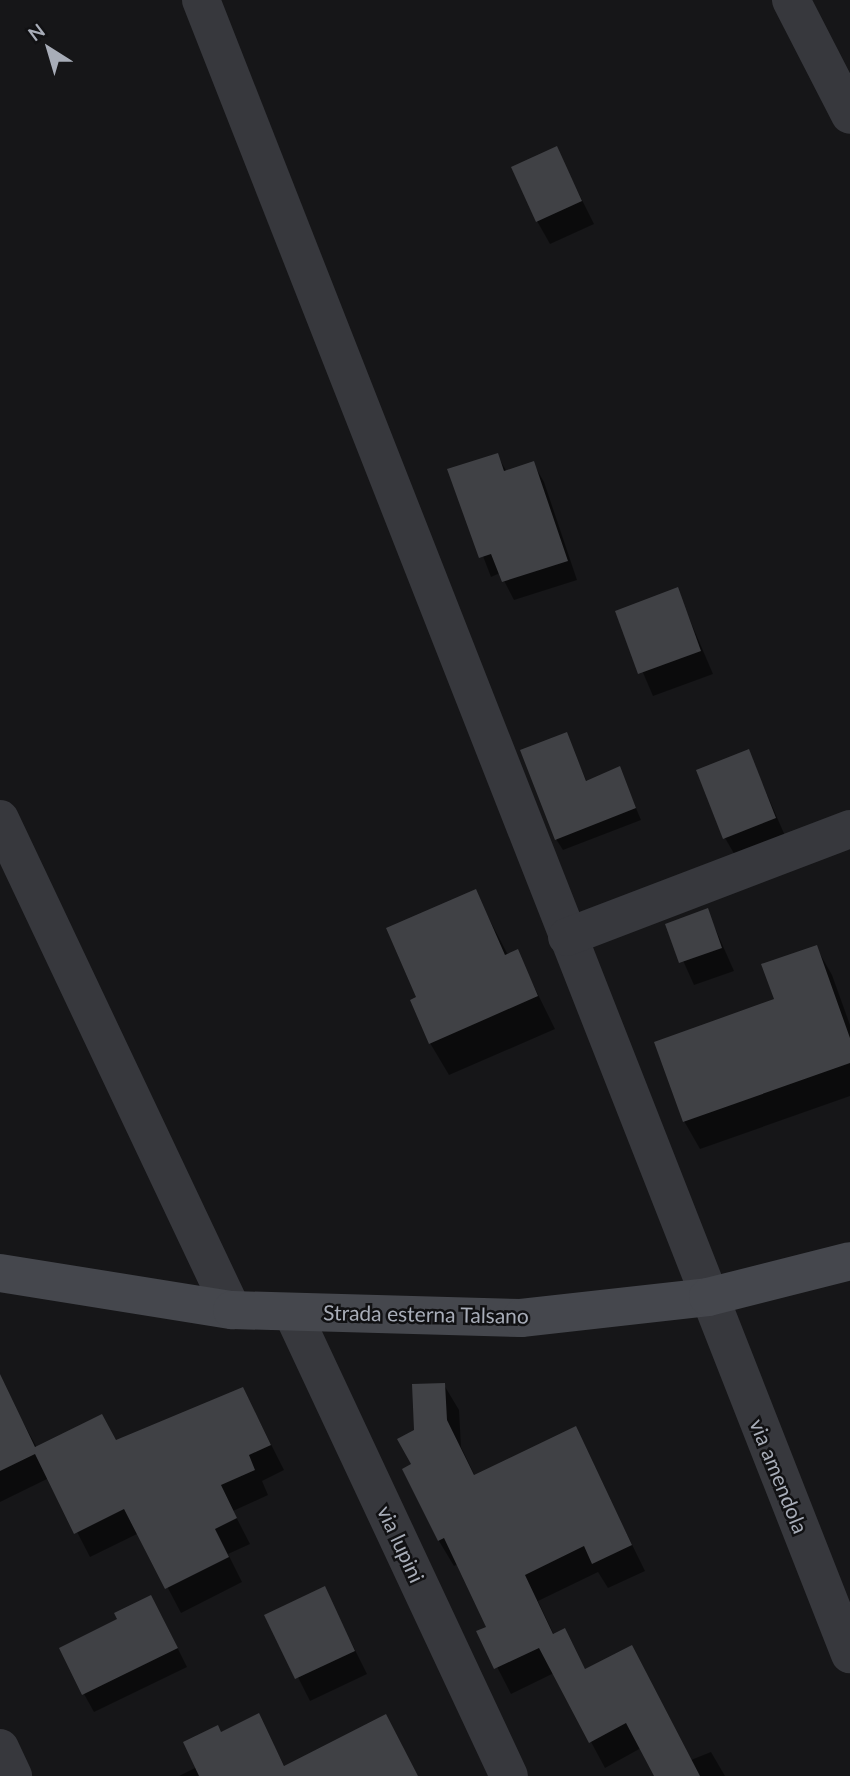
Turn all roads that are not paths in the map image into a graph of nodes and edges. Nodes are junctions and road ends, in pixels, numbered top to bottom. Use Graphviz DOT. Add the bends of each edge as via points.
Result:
graph roads {
  1 [pos="201,0"];
  2 [pos="790,0"];
  3 [pos="850,115"];
  4 [pos="0,819"];
  5 [pos="847,840"];
  6 [pos="568,937"];
  7 [pos="850,1261"];
  8 [pos="0,1273"];
  9 [pos="708,1297"];
  10 [pos="232,1310"];
  11 [pos="292,1312"];
  12 [pos="850,1654"];
  13 [pos="0,1748"];
  14 [pos="13,1776"];
  15 [pos="509,1776"];
  1 -- 6 [label="street, via amendola"];
  2 -- 3 [label="street"];
  4 -- 10 [label="street"];
  5 -- 6 [label="street"];
  6 -- 9 [label="street, via amendola"];
  7 -- 9 [label="street, Strada esterna Talsano"];
  8 -- 10 [label="street, Strada esterna Talsano"];
  9 -- 11 [label="street, Strada esterna Talsano" via="521,1318"];
  9 -- 12 [label="street, via amendola"];
  10 -- 11 [label="street, Strada esterna Talsano"];
  11 -- 15 [label="street, via lupini"];
  13 -- 14 [label="street"];
}
